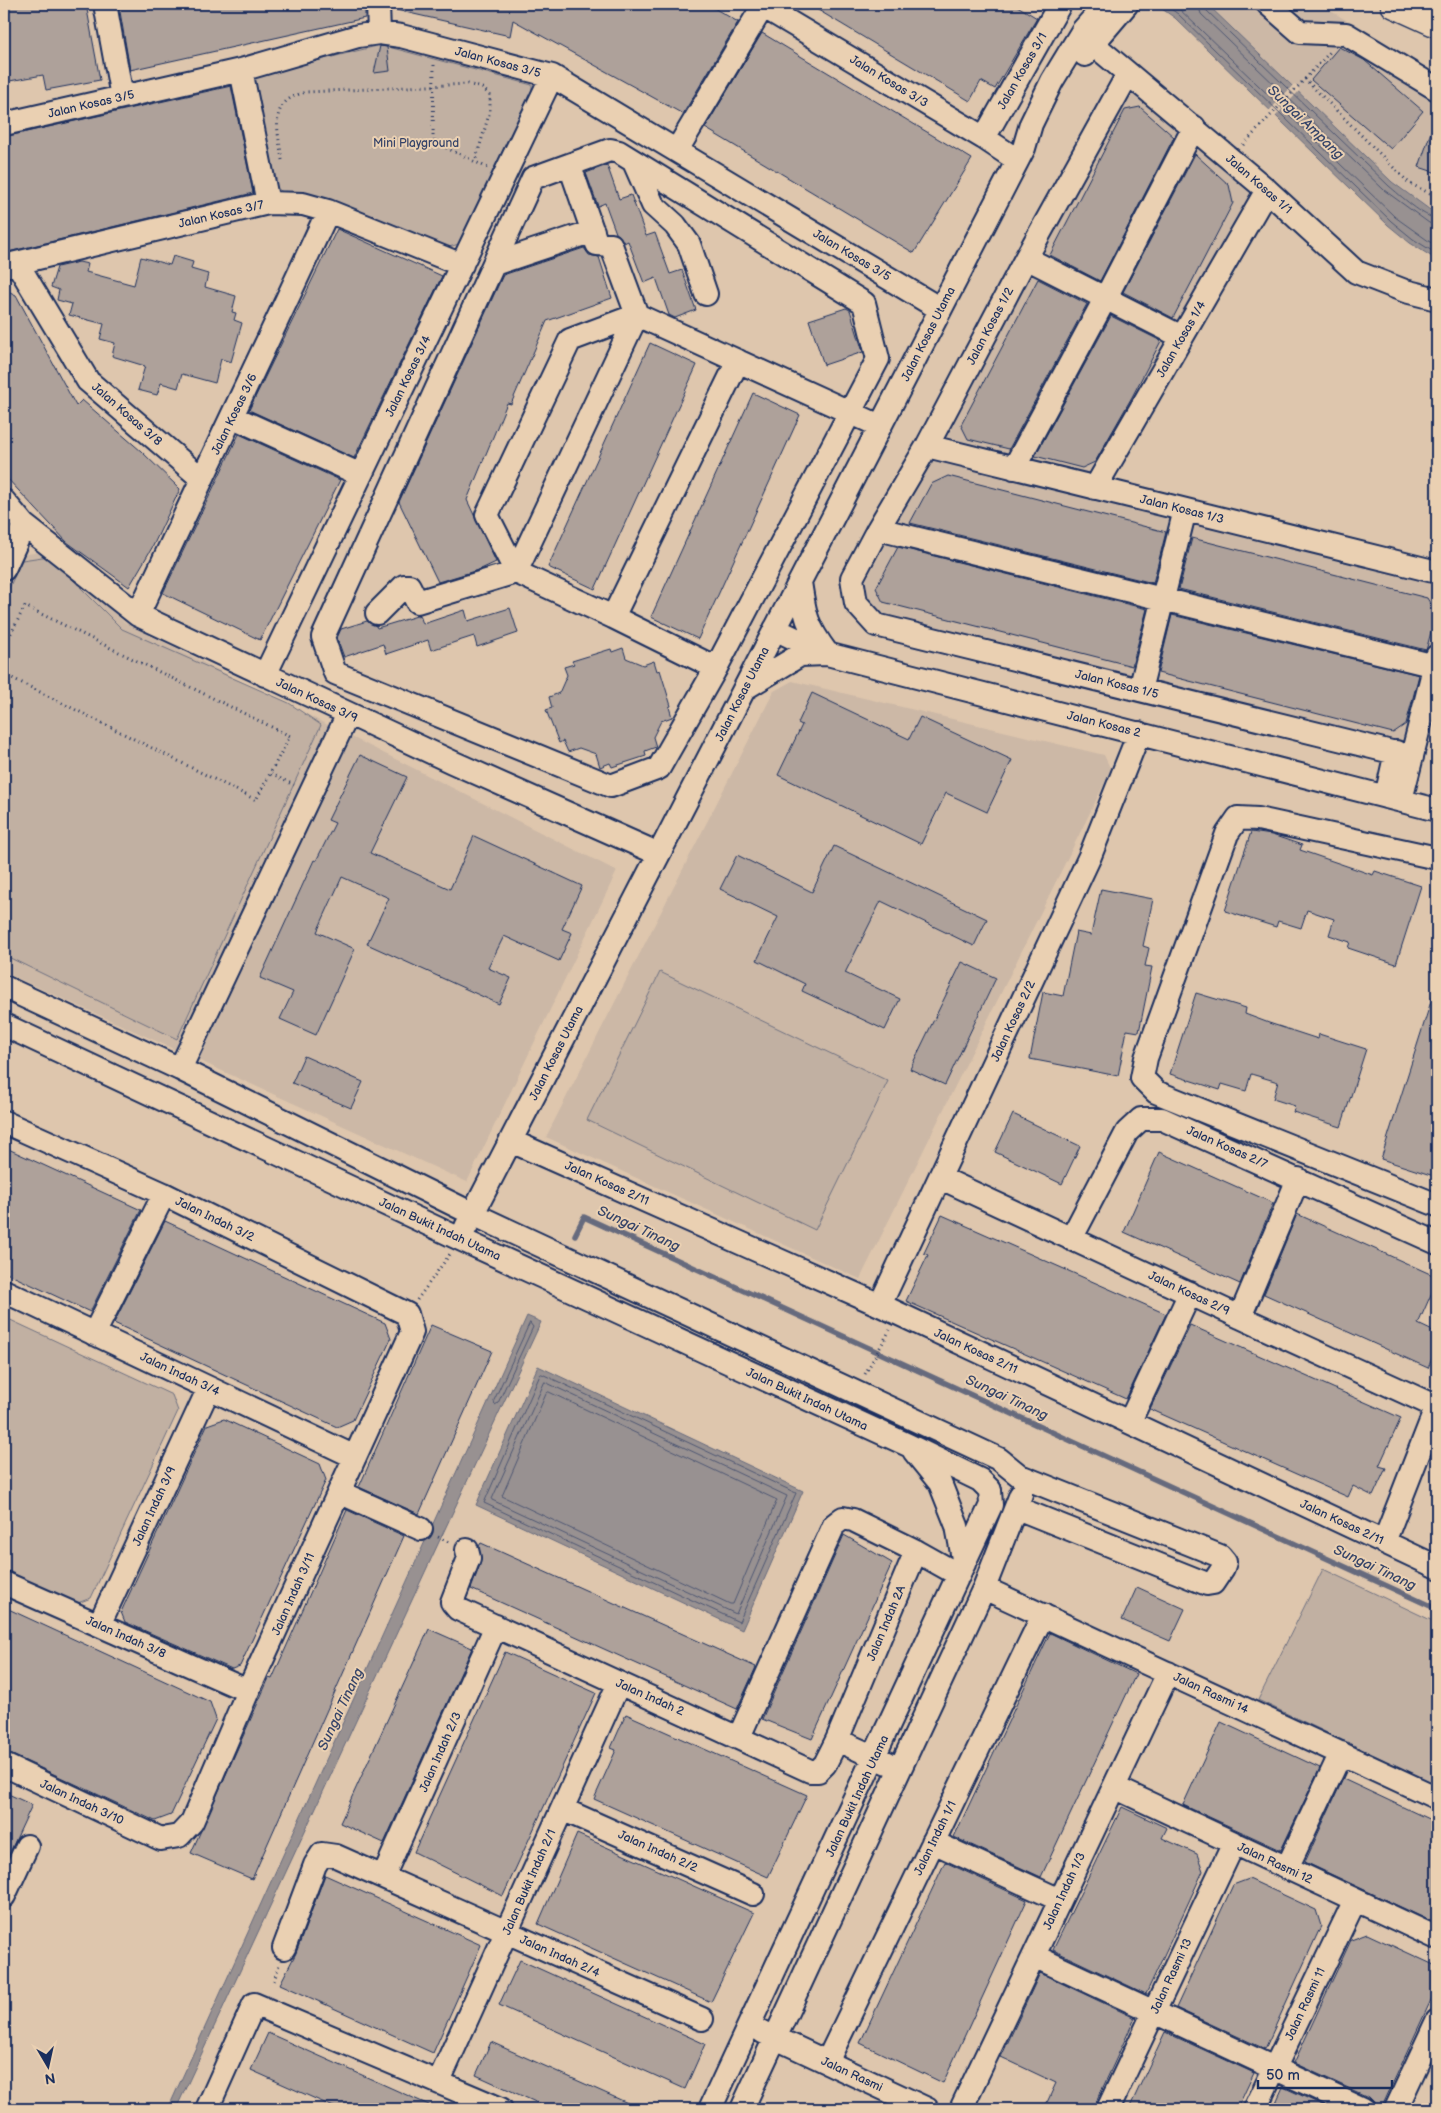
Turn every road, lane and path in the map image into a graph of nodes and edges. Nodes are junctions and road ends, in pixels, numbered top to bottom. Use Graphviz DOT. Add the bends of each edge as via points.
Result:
graph roads {
  1 [pos="105,4"];
  2 [pos="378,4"];
  3 [pos="1061,4"];
  4 [pos="1106,4"];
  5 [pos="1127,4"];
  6 [pos="1268,4"];
  7 [pos="1395,4"];
  8 [pos="1434,4"];
  9 [pos="761,5"];
  10 [pos="1437,6"];
  11 [pos="1437,23"];
  12 [pos="379,33"];
  13 [pos="1091,33"];
  14 [pos="1346,34"];
  15 [pos="434,64"];
  16 [pos="241,70"];
  17 [pos="1128,74"];
  18 [pos="552,76"];
  19 [pos="1305,79"];
  20 [pos="434,85"];
  21 [pos="1437,89"];
  22 [pos="122,97"];
  23 [pos="4,124"];
  24 [pos="1194,127"];
  25 [pos="984,138"];
  26 [pos="677,150"];
  27 [pos="1020,154"];
  28 [pos="1230,158"];
  29 [pos="282,160"];
  30 [pos="475,162"];
  31 [pos="634,162"];
  32 [pos="570,166"];
  33 [pos="490,169"];
  34 [pos="1267,190"];
  35 [pos="1437,197"];
  36 [pos="268,203"];
  37 [pos="328,211"];
  38 [pos="593,231"];
  39 [pos="1026,258"];
  40 [pos="494,264"];
  41 [pos="10,265"];
  42 [pos="462,265"];
  43 [pos="706,294"];
  44 [pos="1105,299"];
  45 [pos="1437,299"];
  46 [pos="940,309"];
  47 [pos="637,315"];
  48 [pos="1182,338"];
  49 [pos="738,361"];
  50 [pos="850,413"];
  51 [pos="233,417"];
  52 [pos="880,426"];
  53 [pos="927,446"];
  54 [pos="1014,468"];
  55 [pos="361,475"];
  56 [pos="202,479"];
  57 [pos="1095,488"];
  58 [pos="4,501"];
  59 [pos="1185,510"];
  60 [pos="24,525"];
  61 [pos="878,530"];
  62 [pos="4,569"];
  63 [pos="516,572"];
  64 [pos="1437,572"];
  65 [pos="852,578"];
  66 [pos="800,582"];
  67 [pos="1162,599"];
  68 [pos="377,613"];
  69 [pos="138,615"];
  70 [pos="613,617"];
  71 [pos="775,629"];
  72 [pos="4,647"];
  73 [pos="827,654"];
  74 [pos="1436,661"];
  75 [pos="716,668"];
  76 [pos="4,674"];
  77 [pos="265,675"];
  78 [pos="745,688"];
  79 [pos="1140,690"];
  80 [pos="348,714"];
  81 [pos="1139,733"];
  82 [pos="1404,754"];
  83 [pos="271,774"];
  84 [pos="311,792"];
  85 [pos="1394,798"];
  86 [pos="1437,810"];
  87 [pos="659,854"];
  88 [pos="1437,858"];
  89 [pos="4,987"];
  90 [pos="4,1025"];
  91 [pos="180,1069"];
  92 [pos="4,1122"];
  93 [pos="511,1141"];
  94 [pos="941,1178"];
  95 [pos="1298,1179"];
  96 [pos="164,1194"];
  97 [pos="1437,1205"];
  98 [pos="473,1214"];
  99 [pos="460,1239"];
  100 [pos="1071,1239"];
  101 [pos="1437,1243"];
  102 [pos="4,1291"];
  103 [pos="1190,1293"];
  104 [pos="880,1305"];
  105 [pos="1240,1318"];
  106 [pos="409,1323"];
  107 [pos="889,1331"];
  108 [pos="94,1334"];
  109 [pos="864,1377"];
  110 [pos="209,1388"];
  111 [pos="1437,1406"];
  112 [pos="1130,1421"];
  113 [pos="908,1445"];
  114 [pos="355,1457"];
  115 [pos="1020,1476"];
  116 [pos="339,1492"];
  117 [pos="1017,1508"];
  118 [pos="421,1529"];
  119 [pos="1384,1542"];
  120 [pos="467,1550"];
  121 [pos="916,1551"];
  122 [pos="1437,1567"];
  123 [pos="962,1570"];
  124 [pos="4,1583"];
  125 [pos="984,1588"];
  126 [pos="1043,1614"];
  127 [pos="99,1625"];
  128 [pos="496,1626"];
  129 [pos="1168,1673"];
  130 [pos="620,1683"];
  131 [pos="248,1692"];
  132 [pos="739,1737"];
  133 [pos="837,1740"];
  134 [pos="1341,1753"];
  135 [pos="875,1757"];
  136 [pos="4,1765"];
  137 [pos="899,1768"];
  138 [pos="1114,1787"];
  139 [pos="1437,1798"];
  140 [pos="562,1808"];
  141 [pos="161,1839"];
  142 [pos="933,1842"];
  143 [pos="1234,1843"];
  144 [pos="27,1846"];
  145 [pos="1287,1868"];
  146 [pos="383,1877"];
  147 [pos="753,1894"];
  148 [pos="4,1896"];
  149 [pos="1060,1900"];
  150 [pos="1355,1900"];
  151 [pos="506,1932"];
  152 [pos="1437,1938"];
  153 [pos="284,1948"];
  154 [pos="1034,1956"];
  155 [pos="1154,2012"];
  156 [pos="702,2019"];
  157 [pos="1437,2021"];
  158 [pos="748,2026"];
  159 [pos="776,2038"];
  160 [pos="827,2062"];
  161 [pos="1275,2068"];
  162 [pos="438,2081"];
  163 [pos="207,2109"];
  164 [pos="501,2109"];
  165 [pos="710,2109"];
  166 [pos="742,2109"];
  167 [pos="927,2109"];
  168 [pos="961,2109"];
  169 [pos="1108,2109"];
  170 [pos="1255,2109"];
  171 [pos="1362,2109"];
  172 [pos="1396,2109"];
  1 -- 22 [label="street"];
  2 -- 12 [label="street"];
  3 -- 13 [label="street, Jalan Kosas 3/1"];
  3 -- 25 [label="street, Jalan Kosas 3/1"];
  4 -- 13 [label="street, Jalan Kosas Utama"];
  5 -- 13 [label="street, Jalan Kosas Utama"];
  6 -- 14 [label="street" via="1300,32"];
  7 -- 11 [label="main road"];
  8 -- 10 [label="main road"];
  9 -- 25 [label="street, Jalan Kosas 3/3"];
  9 -- 26 [label="street"];
  12 -- 16 [label="street, Jalan Kosas 3/5" via="358,36"];
  12 -- 18 [label="street, Jalan Kosas 3/5"];
  13 -- 17 [label="street, Jalan Kosas 1/1"];
  13 -- 27 [label="street, Jalan Kosas Utama" via="1052,81"];
  14 -- 19 [label="path"];
  14 -- 21 [label="street"];
  15 -- 20 [label="path"];
  16 -- 22 [label="street, Jalan Kosas 3/5"];
  16 -- 36 [label="street"];
  17 -- 24 [label="street, Jalan Kosas 1/1"];
  17 -- 39 [label="street, Jalan Kosas 1/2"];
  18 -- 26 [label="street, Jalan Kosas 3/5"];
  18 -- 42 [label="street, Jalan Kosas 3/4"];
  19 -- 28 [label="path"];
  19 -- 35 [label="path" via="1409,183"];
  20 -- 29 [label="path" via="294,95 284,101 278,111"];
  20 -- 30 [label="path" via="433,138 436,143"];
  20 -- 30 [label="path" via="468,84 482,88 490,96 490,111"];
  22 -- 23 [label="street, Jalan Kosas 3/5"];
  24 -- 28 [label="street, Jalan Kosas 1/1"];
  24 -- 44 [label="street"];
  25 -- 27 [label="street, Jalan Kosas 3/3"];
  26 -- 46 [label="street, Jalan Kosas 3/5"];
  27 -- 46 [label="street, Jalan Kosas Utama"];
  28 -- 34 [label="street, Jalan Kosas 1/1"];
  30 -- 33 [label="path"];
  31 -- 32 [label="street" via="614,150"];
  31 -- 43 [label="street" via="653,205 689,244"];
  31 -- 50 [label="street" via="864,303 878,359"];
  32 -- 38 [label="street"];
  32 -- 40 [label="street" via="533,178"];
  34 -- 45 [label="street, Jalan Kosas 1/1" via="1356,272 1405,291"];
  34 -- 48 [label="street, Jalan Kosas 1/4"];
  36 -- 37 [label="street, Jalan Kosas 3/7" via="303,204"];
  36 -- 41 [label="street, Jalan Kosas 3/7"];
  37 -- 42 [label="street, Jalan Kosas 3/7"];
  37 -- 51 [label="street, Jalan Kosas 3/6"];
  38 -- 40 [label="street"];
  38 -- 47 [label="street" via="597,244 611,245"];
  39 -- 44 [label="street"];
  39 -- 53 [label="street, Jalan Kosas 1/2"];
  40 -- 75 [label="street" via="323,637 335,673 611,786 659,768"];
  41 -- 56 [label="street, Jalan Kosas 3/8" via="88,381"];
  42 -- 55 [label="street, Jalan Kosas 3/4"];
  44 -- 48 [label="street"];
  44 -- 54 [label="street"];
  46 -- 52 [label="street, Jalan Kosas Utama"];
  47 -- 49 [label="street"];
  47 -- 63 [label="street"];
  47 -- 63 [label="street" via="570,340 487,515"];
  48 -- 57 [label="street, Jalan Kosas 1/4"];
  49 -- 50 [label="street"];
  49 -- 70 [label="street"];
  50 -- 52 [label="street"];
  50 -- 75 [label="street"];
  51 -- 55 [label="street"];
  51 -- 56 [label="street, Jalan Kosas 3/6"];
  52 -- 66 [label="street, Jalan Kosas Utama"];
  53 -- 54 [label="street, Jalan Kosas 1/3"];
  53 -- 61 [label="street, Jalan Kosas 1/2"];
  54 -- 57 [label="street, Jalan Kosas 1/3"];
  55 -- 77 [label="street, Jalan Kosas 3/4"];
  56 -- 69 [label="street, Jalan Kosas 3/6"];
  57 -- 59 [label="street, Jalan Kosas 1/3"];
  58 -- 60 [label="street, Jalan Kosas 3/9"];
  59 -- 64 [label="street, Jalan Kosas 1/3"];
  59 -- 67 [label="street"];
  60 -- 62 [label="street"];
  60 -- 69 [label="street, Jalan Kosas 3/9"];
  61 -- 65 [label="street, Jalan Kosas 1/2"];
  61 -- 67 [label="street"];
  63 -- 68 [label="street" via="417,602 409,586 404,586"];
  63 -- 70 [label="street"];
  65 -- 79 [label="street, Jalan Kosas 1/5" via="856,604 876,625"];
  66 -- 71 [label="street, Jalan Kosas Utama"];
  66 -- 73 [label="street" via="805,617"];
  67 -- 74 [label="street"];
  67 -- 79 [label="street"];
  69 -- 77 [label="street, Jalan Kosas 3/9"];
  70 -- 75 [label="street"];
  71 -- 73 [label="street, Jalan Kosas 2"];
  71 -- 78 [label="street, Jalan Kosas Utama"];
  72 -- 83 [label="path" via="25,606 290,736"];
  73 -- 78 [label="street" via="800,655"];
  73 -- 81 [label="street, Jalan Kosas 2"];
  74 -- 82 [label="street"];
  76 -- 83 [label="path" via="256,800"];
  77 -- 80 [label="street, Jalan Kosas 3/9"];
  78 -- 87 [label="street, Jalan Kosas Utama"];
  79 -- 82 [label="street, Jalan Kosas 1/5"];
  80 -- 84 [label="street"];
  80 -- 87 [label="street, Jalan Kosas 3/9"];
  81 -- 85 [label="street, Jalan Kosas 2"];
  81 -- 94 [label="street, Jalan Kosas 2/2" via="1090,856"];
  82 -- 85 [label="street"];
  83 -- 84 [label="path"];
  84 -- 91 [label="street"];
  85 -- 86 [label="street, Jalan Kosas 2"];
  87 -- 93 [label="street, Jalan Kosas Utama"];
  88 -- 97 [label="street" via="1258,819 1238,818 1227,834 1146,1058 1142,1078 1156,1092"];
  89 -- 91 [label="street"];
  90 -- 99 [label="street, Jalan Bukit Indah Utama"];
  91 -- 98 [label="street"];
  92 -- 96 [label="street, Jalan Indah 3/2"];
  93 -- 98 [label="street, Jalan Kosas Utama"];
  93 -- 104 [label="street, Jalan Kosas 2/11"];
  94 -- 100 [label="street, Jalan Kosas 2/9"];
  94 -- 104 [label="street, Jalan Kosas 2/2"];
  95 -- 100 [label="street, Jalan Kosas 2/7" via="1162,1119 1142,1120 1127,1132"];
  95 -- 101 [label="street, Jalan Kosas 2/7"];
  95 -- 105 [label="street"];
  96 -- 106 [label="street, Jalan Indah 3/2"];
  96 -- 108 [label="street"];
  98 -- 99 [label="street, Jalan Kosas Utama"];
  98 -- 115 [label="street" via="999,1460"];
  99 -- 106 [label="path"];
  99 -- 113 [label="street, Jalan Bukit Indah Utama"];
  100 -- 103 [label="street, Jalan Kosas 2/9"];
  102 -- 108 [label="street, Jalan Indah 3/4"];
  103 -- 105 [label="street, Jalan Kosas 2/9"];
  103 -- 112 [label="street"];
  104 -- 112 [label="street, Jalan Kosas 2/11"];
  105 -- 111 [label="street, Jalan Kosas 2/9"];
  106 -- 114 [label="street, Jalan Indah 3/11"];
  107 -- 109 [label="path"];
  108 -- 110 [label="street, Jalan Indah 3/4"];
  110 -- 114 [label="street, Jalan Indah 3/4"];
  110 -- 127 [label="street, Jalan Indah 3/9"];
  111 -- 119 [label="street"];
  112 -- 119 [label="street, Jalan Kosas 2/11"];
  113 -- 123 [label="street" via="940,1483 957,1526"];
  113 -- 123 [label="street, Jalan Bukit Indah Utama" via="980,1480 990,1490 991,1505"];
  114 -- 116 [label="street, Jalan Indah 3/11"];
  115 -- 117 [label="street"];
  115 -- 117 [label="street" via="1220,1556 1225,1562 1213,1583 1207,1584"];
  116 -- 118 [label="street"];
  116 -- 131 [label="street, Jalan Indah 3/11"];
  117 -- 125 [label="street"];
  119 -- 122 [label="street, Jalan Kosas 2/11"];
  120 -- 128 [label="street, Jalan Indah 2" via="469,1558 452,1602 458,1609"];
  121 -- 123 [label="street"];
  121 -- 132 [label="street" via="853,1520 843,1518 834,1525"];
  121 -- 133 [label="street, Jalan Indah 2A"];
  123 -- 135 [label="street, Jalan Bukit Indah Utama"];
  124 -- 127 [label="street, Jalan Indah 3/8"];
  125 -- 126 [label="street, Jalan Rasmi 14"];
  125 -- 137 [label="street"];
  126 -- 129 [label="street, Jalan Rasmi 14"];
  126 -- 142 [label="street, Jalan Indah 1/1"];
  127 -- 131 [label="street, Jalan Indah 3/8"];
  128 -- 130 [label="street, Jalan Indah 2"];
  128 -- 146 [label="street, Jalan Indah 2/3"];
  129 -- 134 [label="street, Jalan Rasmi 14"];
  129 -- 138 [label="street, Jalan Indah 1/3"];
  130 -- 132 [label="street, Jalan Indah 2"];
  130 -- 140 [label="street, Jalan Bukit Indah 2/1"];
  131 -- 141 [label="street, Jalan Indah 3/11" via="192,1822 179,1836"];
  132 -- 133 [label="street, Jalan Indah 2" via="810,1771 818,1771 825,1764"];
  133 -- 135 [label="street"];
  134 -- 139 [label="street, Jalan Rasmi 14"];
  134 -- 145 [label="street"];
  135 -- 137 [label="street"];
  135 -- 158 [label="street, Jalan Bukit Indah Utama"];
  136 -- 141 [label="street, Jalan Indah 3/10"];
  137 -- 159 [label="street"];
  138 -- 143 [label="street, Jalan Rasmi 12"];
  138 -- 149 [label="street, Jalan Indah 1/3"];
  140 -- 147 [label="street, Jalan Indah 2/2"];
  140 -- 151 [label="street, Jalan Bukit Indah 2/1"];
  142 -- 149 [label="street"];
  142 -- 160 [label="street, Jalan Indah 1/1"];
  143 -- 145 [label="street, Jalan Rasmi 12"];
  143 -- 155 [label="street, Jalan Rasmi 13"];
  144 -- 148 [label="street"];
  145 -- 150 [label="street, Jalan Rasmi 12"];
  146 -- 151 [label="street, Jalan Indah 2/4"];
  146 -- 153 [label="street, Jalan Indah 2/4" via="336,1856 322,1854"];
  149 -- 154 [label="street, Jalan Indah 1/3"];
  150 -- 152 [label="street, Jalan Rasmi 12"];
  150 -- 161 [label="street, Jalan Rasmi 11"];
  151 -- 156 [label="street, Jalan Indah 2/4"];
  151 -- 162 [label="street, Jalan Bukit Indah 2/1"];
  154 -- 155 [label="street"];
  154 -- 168 [label="street, Jalan Indah 1/3"];
  155 -- 161 [label="street"];
  155 -- 169 [label="street, Jalan Rasmi 13"];
  157 -- 172 [label="street"];
  158 -- 159 [label="street, Jalan Rasmi"];
  158 -- 165 [label="street, Jalan Bukit Indah Utama"];
  159 -- 160 [label="street, Jalan Rasmi"];
  159 -- 166 [label="street"];
  160 -- 167 [label="street, Jalan Rasmi"];
  161 -- 170 [label="street, Jalan Rasmi 11"];
  161 -- 171 [label="street"];
  162 -- 163 [label="street" via="254,2004"];
  162 -- 164 [label="street"];
}
